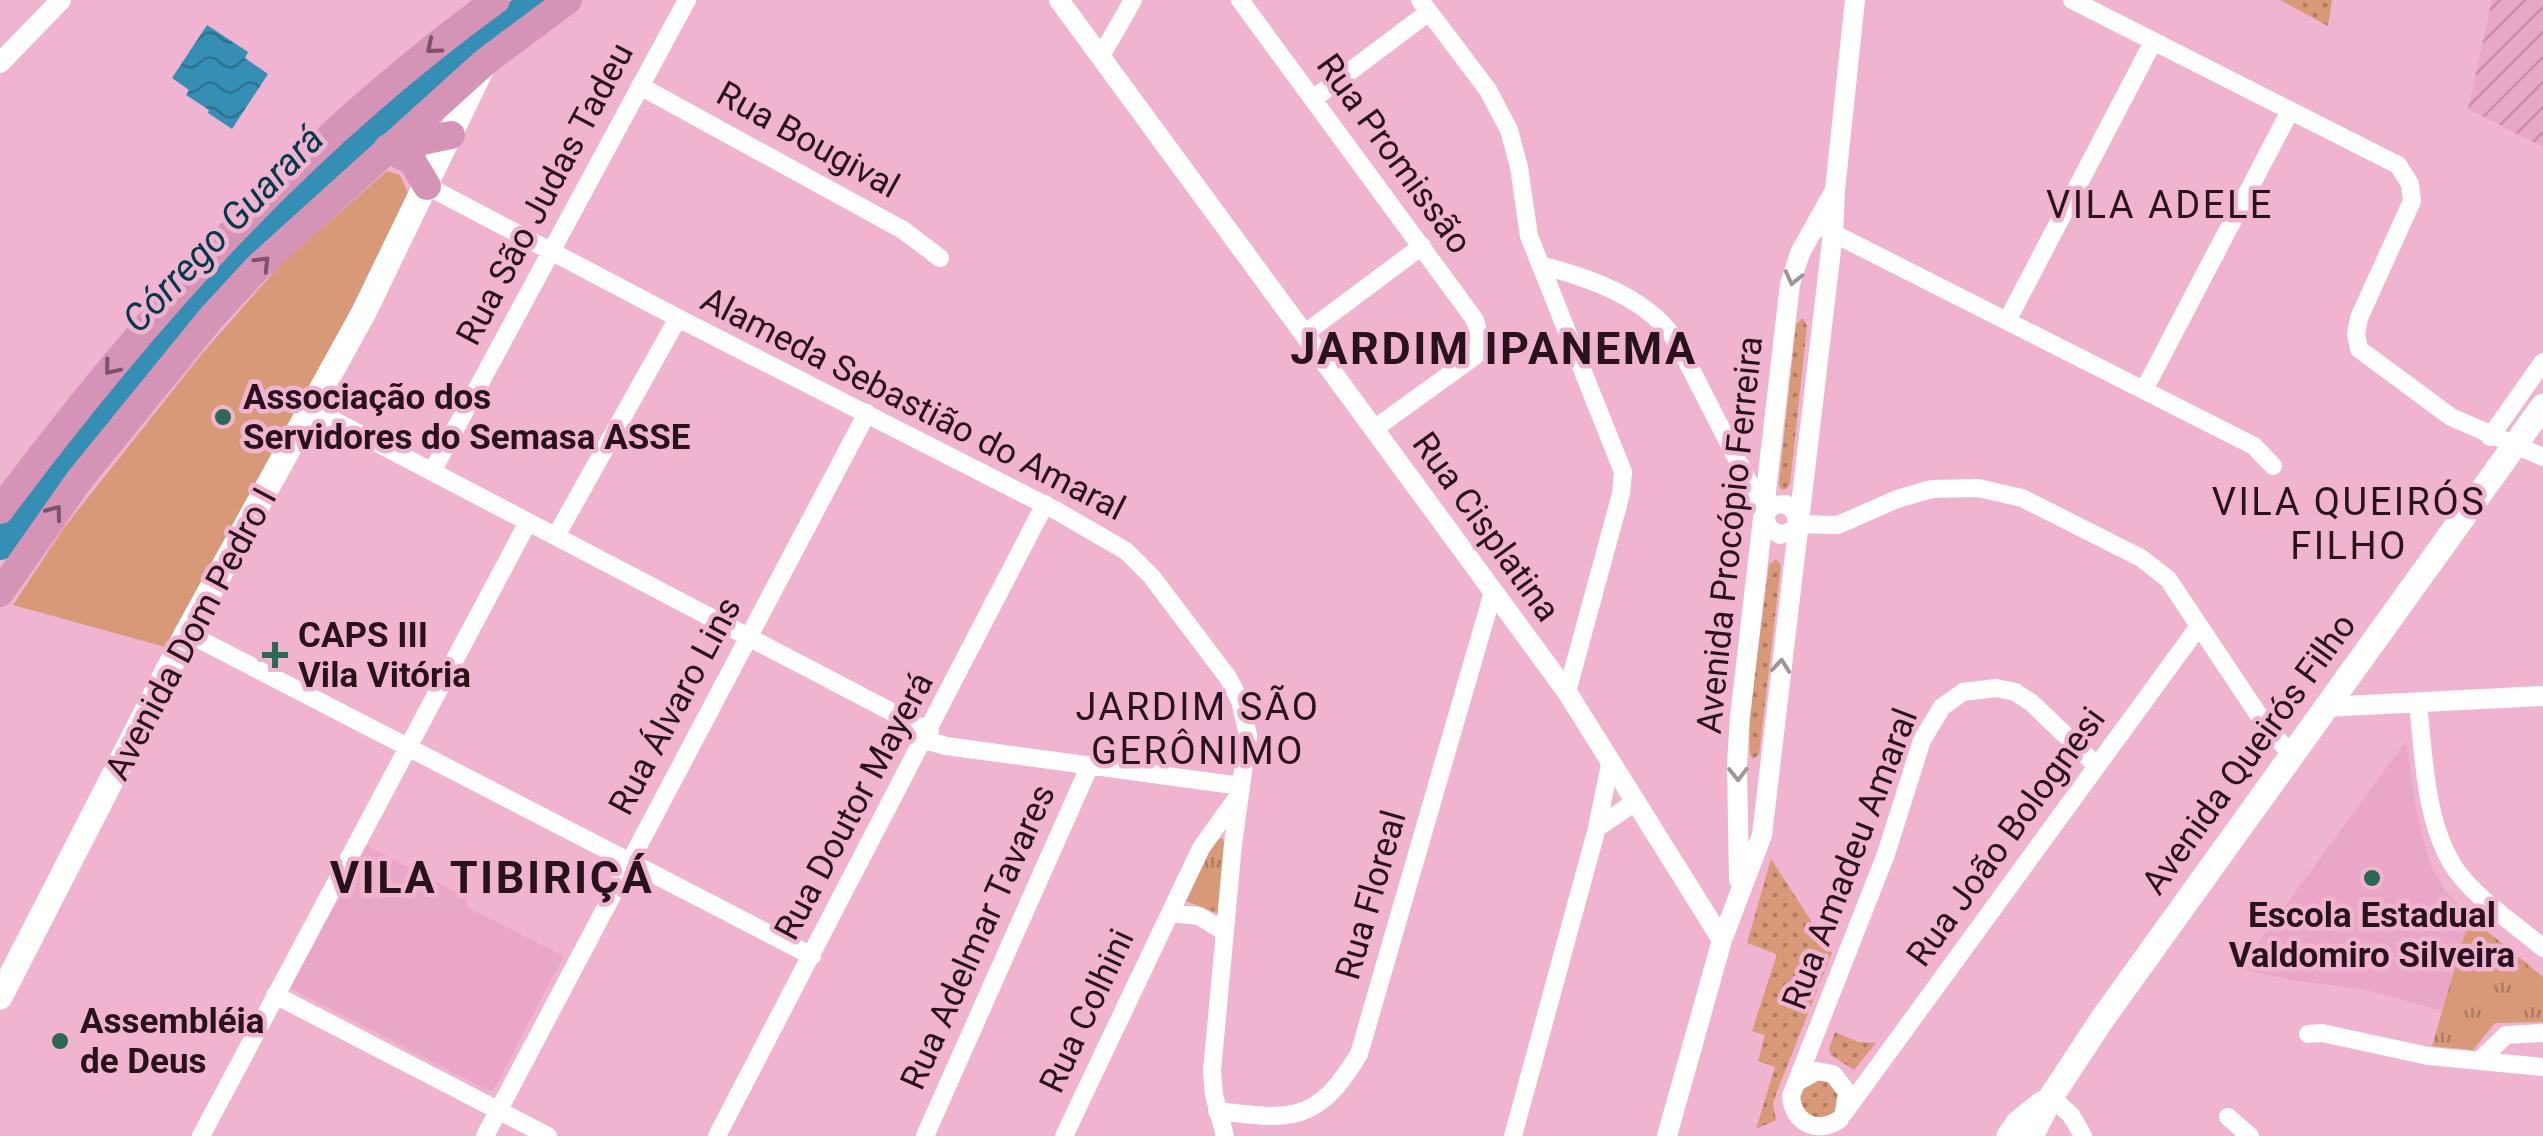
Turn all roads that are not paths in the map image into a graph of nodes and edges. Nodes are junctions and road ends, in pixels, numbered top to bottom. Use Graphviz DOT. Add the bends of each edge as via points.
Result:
graph roads {
  1 [pos="61,0"];
  2 [pos="568,0"];
  3 [pos="687,0"];
  4 [pos="1059,0"];
  5 [pos="1134,0"];
  6 [pos="1240,0"];
  7 [pos="1855,0"];
  8 [pos="2072,0"];
  9 [pos="502,4"];
  10 [pos="1424,6"];
  11 [pos="2153,42"];
  12 [pos="487,54"];
  13 [pos="1102,56"];
  14 [pos="0,64"];
  15 [pos="640,86"];
  16 [pos="1313,99"];
  17 [pos="2290,113"];
  18 [pos="451,135"];
  19 [pos="386,148"];
  20 [pos="427,186"];
  21 [pos="1824,228"];
  22 [pos="1422,246"];
  23 [pos="550,251"];
  24 [pos="940,258"];
  25 [pos="1540,266"];
  26 [pos="678,318"];
  27 [pos="2006,321"];
  28 [pos="1304,334"];
  29 [pos="2543,362"];
  30 [pos="2144,390"];
  31 [pos="2543,406"];
  32 [pos="312,408"];
  33 [pos="867,413"];
  34 [pos="1374,429"];
  35 [pos="2502,442"];
  36 [pos="2543,457"];
  37 [pos="2273,466"];
  38 [pos="432,472"];
  39 [pos="1045,504"];
  40 [pos="0,510"];
  41 [pos="1765,514"];
  42 [pos="528,522"];
  43 [pos="1798,524"];
  44 [pos="556,536"];
  45 [pos="0,592"];
  46 [pos="1494,592"];
  47 [pos="2200,626"];
  48 [pos="187,632"];
  49 [pos="748,637"];
  50 [pos="2349,674"];
  51 [pos="1567,692"];
  52 [pos="2543,696"];
  53 [pos="2418,704"];
  54 [pos="2392,705"];
  55 [pos="2325,707"];
  56 [pos="927,736"];
  57 [pos="407,746"];
  58 [pos="2292,754"];
  59 [pos="1610,764"];
  60 [pos="1090,765"];
  61 [pos="2097,766"];
  62 [pos="1240,790"];
  63 [pos="1635,802"];
  64 [pos="1597,828"];
  65 [pos="630,862"];
  66 [pos="1738,898"];
  67 [pos="1170,913"];
  68 [pos="1225,932"];
  69 [pos="1722,940"];
  70 [pos="2543,948"];
  71 [pos="812,956"];
  72 [pos="275,995"];
  73 [pos="0,996"];
  74 [pos="2543,1033"];
  75 [pos="2308,1034"];
  76 [pos="1814,1043"];
  77 [pos="2479,1061"];
  78 [pos="2543,1067"];
  79 [pos="1826,1072"];
  80 [pos="1796,1082"];
  81 [pos="1844,1086"];
  82 [pos="1864,1086"];
  83 [pos="2050,1097"];
  84 [pos="499,1110"];
  85 [pos="1217,1111"];
  86 [pos="1842,1116"];
  87 [pos="2228,1117"];
  88 [pos="1810,1130"];
  89 [pos="201,1136"];
  90 [pos="485,1136"];
  91 [pos="548,1136"];
  92 [pos="718,1136"];
  93 [pos="925,1136"];
  94 [pos="1064,1136"];
  95 [pos="1225,1136"];
  96 [pos="1513,1136"];
  97 [pos="1667,1136"];
  98 [pos="1828,1136"];
  99 [pos="2009,1136"];
  100 [pos="2031,1136"];
  101 [pos="2083,1136"];
  102 [pos="2250,1136"];
  1 -- 14 [label="street"];
  2 -- 12 [label="main road"];
  3 -- 15 [label="street, Rua São Judas Tadeu"];
  4 -- 13 [label="street, Rua Cisplatina"];
  5 -- 13 [label="street"];
  6 -- 16 [label="street, Rua Promissão"];
  7 -- 21 [label="street, Avenida Procópio Ferreira" via="1835,190"];
  8 -- 11 [label="street"];
  9 -- 12 [label="main road, Avenida Dom Pedro I"];
  9 -- 40 [label="main road, one-way" via="373,97 236,224 139,333"];
  10 -- 16 [label="street"];
  10 -- 25 [label="street" via="1488,90 1509,130"];
  11 -- 17 [label="street"];
  11 -- 27 [label="street"];
  12 -- 18 [label="main road, Avenida Dom Pedro I"];
  12 -- 19 [label="main road"];
  13 -- 28 [label="street, Rua Cisplatina"];
  15 -- 23 [label="street, Rua São Judas Tadeu"];
  15 -- 24 [label="street, Rua Bougival" via="903,230"];
  16 -- 22 [label="street, Rua Promissão"];
  17 -- 30 [label="street"];
  17 -- 35 [label="street" via="2398,165 2413,192 2358,318 2356,341 2367,357 2451,417"];
  18 -- 19 [label="main road"];
  18 -- 20 [label="main road, Avenida Dom Pedro I"];
  19 -- 20 [label="main road" via="412,161"];
  45 -- 19 [label="main road, one-way" via="80,479 211,318"];
  20 -- 23 [label="street, Alameda Sebastião do Amaral"];
  20 -- 32 [label="main road, Avenida Dom Pedro I"];
  21 -- 27 [label="street"];
  21 -- 41 [label="street, Avenida Procópio Ferreira, one-way" via="1800,254 1790,284"];
  21 -- 43 [label="street, Avenida Procópio Ferreira"];
  22 -- 28 [label="street"];
  22 -- 34 [label="street, Rua Promissão" via="1475,320 1478,352"];
  23 -- 26 [label="street, Alameda Sebastião do Amaral"];
  23 -- 38 [label="street, Rua São Judas Tadeu"];
  25 -- 41 [label="street" via="1602,285 1664,325"];
  25 -- 51 [label="street" via="1623,472"];
  26 -- 33 [label="street, Alameda Sebastião do Amaral"];
  26 -- 44 [label="street"];
  27 -- 30 [label="street"];
  28 -- 34 [label="street, Rua Cisplatina"];
  29 -- 35 [label="street, Avenida Queirós Filho"];
  30 -- 37 [label="street" via="2254,446"];
  31 -- 35 [label="main road, Avenida Queirós Filho"];
  32 -- 38 [label="street"];
  32 -- 48 [label="main road, Avenida Dom Pedro I"];
  33 -- 39 [label="street, Alameda Sebastião do Amaral"];
  33 -- 49 [label="street, Rua Álvaro Lins"];
  34 -- 46 [label="street, Rua Cisplatina"];
  35 -- 36 [label="street"];
  35 -- 50 [label="main road, Avenida Queirós Filho"];
  38 -- 42 [label="street"];
  39 -- 56 [label="street, Rua Doutor Mayerá"];
  39 -- 62 [label="street, Alameda Sebastião do Amaral" via="1141,564 1229,678 1248,735"];
  41 -- 43 [label="street" via="1786,504"];
  41 -- 66 [label="street, Avenida Procópio Ferreira, one-way" via="1740,717"];
  42 -- 44 [label="street"];
  42 -- 57 [label="street"];
  43 -- 47 [label="street" via="1838,525 1932,490 2008,494 2155,568"];
  66 -- 43 [label="street, Avenida Procópio Ferreira, one-way" via="1762,836"];
  44 -- 49 [label="street"];
  46 -- 51 [label="street, Rua Cisplatina"];
  46 -- 85 [label="street, Rua Floreal" via="1359,1054 1327,1094 1293,1117"];
  47 -- 58 [label="street" via="2270,732"];
  47 -- 61 [label="street, Rua João Bolognesi"];
  48 -- 57 [label="street"];
  48 -- 73 [label="main road, Avenida Dom Pedro I"];
  49 -- 56 [label="street"];
  49 -- 65 [label="street, Rua Álvaro Lins"];
  50 -- 54 [label="street"];
  50 -- 55 [label="main road, Avenida Queirós Filho"];
  51 -- 59 [label="street, Rua Cisplatina"];
  52 -- 53 [label="street"];
  53 -- 54 [label="street"];
  53 -- 70 [label="street" via="2433,811 2449,857 2470,885"];
  54 -- 55 [label="street"];
  55 -- 58 [label="main road, Avenida Queirós Filho"];
  56 -- 60 [label="street"];
  56 -- 71 [label="street, Rua Doutor Mayerá"];
  57 -- 65 [label="street"];
  57 -- 72 [label="street"];
  58 -- 83 [label="main road, Avenida Queirós Filho"];
  59 -- 63 [label="street, Rua Cisplatina"];
  59 -- 64 [label="street"];
  60 -- 62 [label="street"];
  60 -- 93 [label="street, Rua Adelmar Tavares"];
  61 -- 76 [label="street, Rua Amadeu Amaral" via="2016,692 1963,692 1942,706 1922,740"];
  61 -- 82 [label="street, Rua João Bolognesi"];
  62 -- 67 [label="street, Rua Colhini" via="1201,848"];
  62 -- 68 [label="street, Alameda Sebastião do Amaral"];
  63 -- 64 [label="street"];
  63 -- 69 [label="street, Rua Cisplatina"];
  64 -- 96 [label="street"];
  65 -- 71 [label="street"];
  65 -- 84 [label="street, Rua Álvaro Lins"];
  66 -- 69 [label="street, Avenida Procópio Ferreira"];
  67 -- 68 [label="street, Rua Colhini" via="1199,916"];
  67 -- 94 [label="street, Rua Colhini"];
  68 -- 85 [label="street, Alameda Sebastião do Amaral" via="1212,1071"];
  69 -- 97 [label="street"];
  71 -- 92 [label="street, Rua Doutor Mayerá"];
  72 -- 84 [label="street"];
  72 -- 89 [label="street"];
  74 -- 77 [label="street" via="2506,1035"];
  75 -- 77 [label="street"];
  76 -- 79 [label="street, Rua Amadeu Amaral"];
  76 -- 80 [label="street, Rua Amadeu Amaral"];
  77 -- 78 [label="street"];
  79 -- 80 [label="street"];
  79 -- 81 [label="street"];
  80 -- 88 [label="street" via="1793,1109"];
  81 -- 82 [label="street"];
  81 -- 86 [label="street"];
  82 -- 86 [label="street, Rua João Bolognesi"];
  83 -- 99 [label="main road, Avenida Queirós Filho"];
  83 -- 100 [label="main road, Avenida Queirós Filho"];
  83 -- 101 [label="street" via="2071,1114"];
  84 -- 90 [label="street, Rua Álvaro Lins"];
  84 -- 91 [label="street"];
  85 -- 95 [label="street, Alameda Sebastião do Amaral"];
  86 -- 88 [label="street"];
  86 -- 98 [label="street, Rua João Bolognesi"];
  87 -- 102 [label="street"];
}
